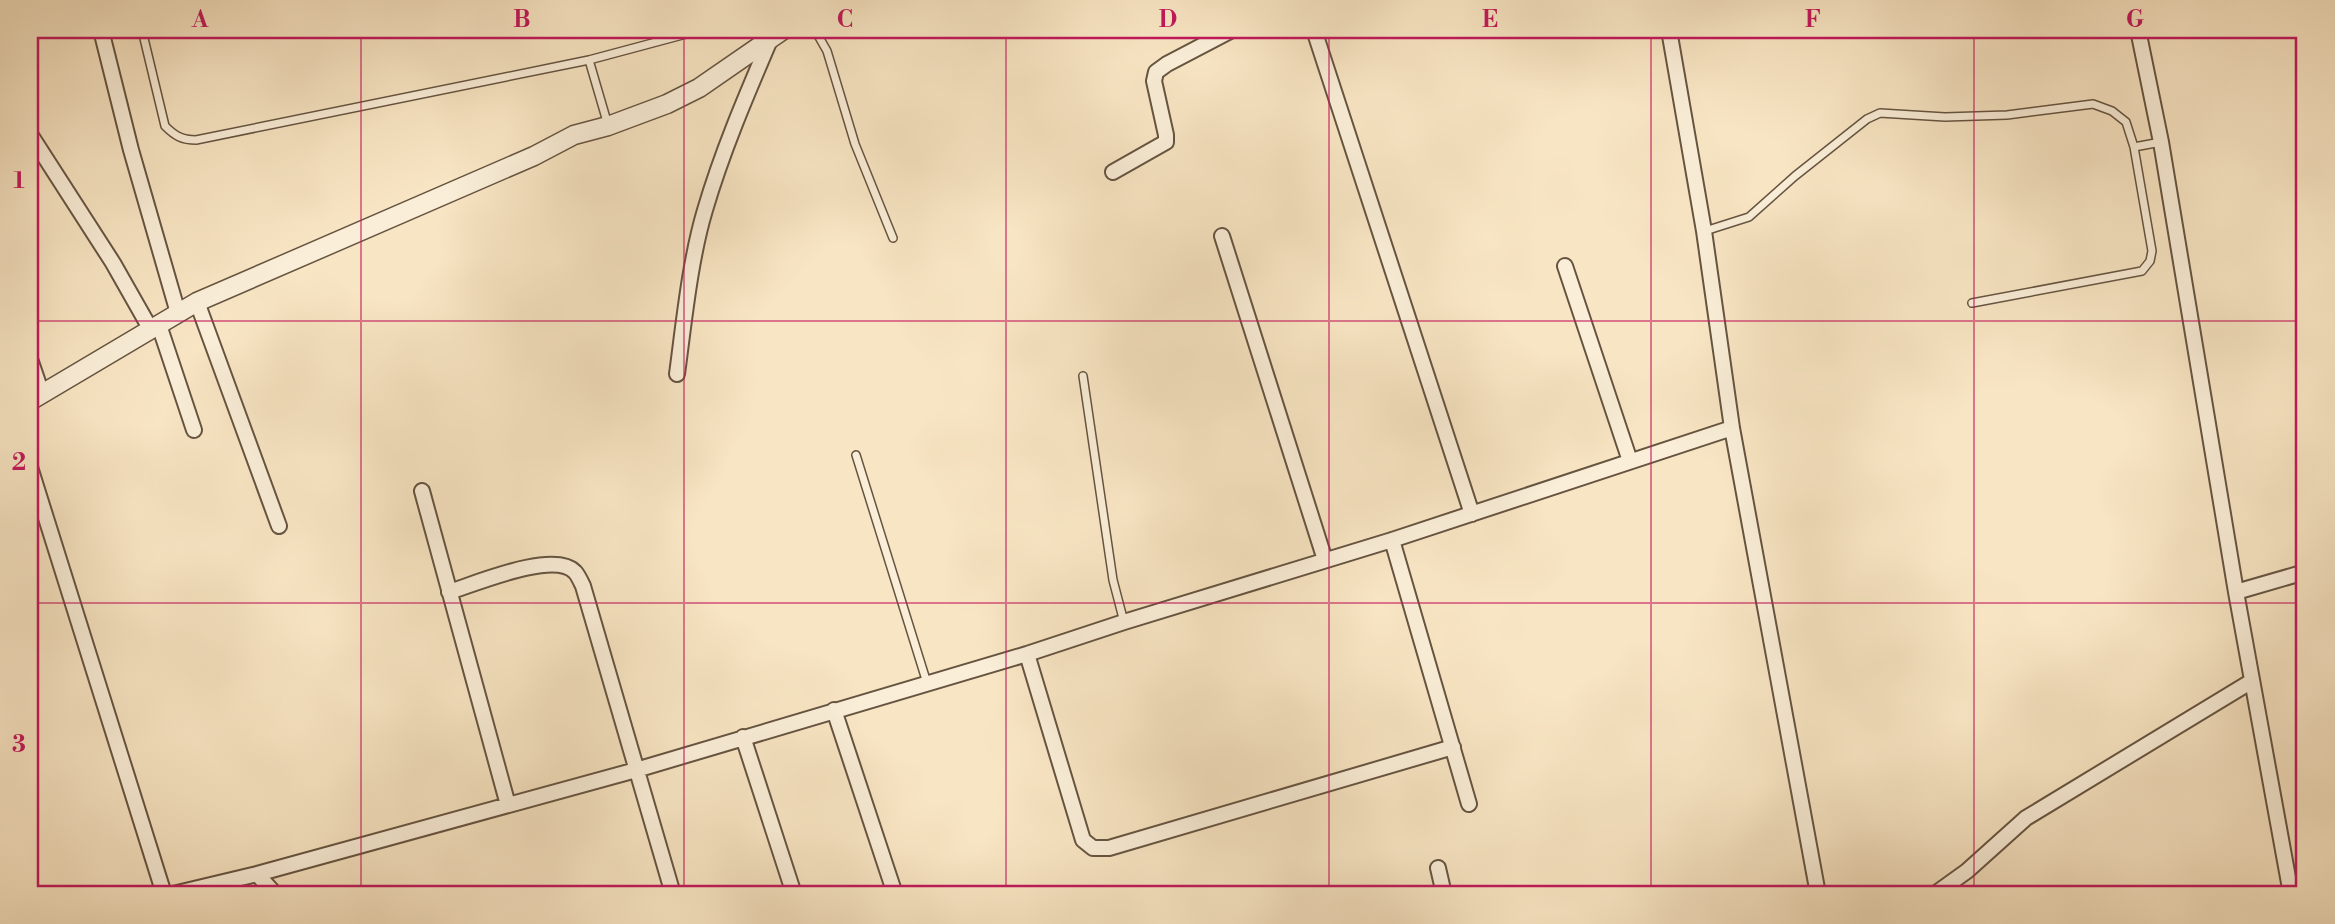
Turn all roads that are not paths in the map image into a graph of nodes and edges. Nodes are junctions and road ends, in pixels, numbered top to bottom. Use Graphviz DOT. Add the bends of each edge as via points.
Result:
graph roads {
  1 [pos="101,30"];
  2 [pos="142,30"];
  3 [pos="701,30"];
  4 [pos="815,30"];
  5 [pos="1232,30"];
  6 [pos="1314,30"];
  7 [pos="1669,30"];
  8 [pos="2138,30"];
  9 [pos="777,35"];
  10 [pos="589,60"];
  11 [pos="608,126"];
  12 [pos="30,134"];
  13 [pos="2161,142"];
  14 [pos="2134,147"];
  15 [pos="1113,172"];
  16 [pos="1704,231"];
  17 [pos="1222,236"];
  18 [pos="893,238"];
  19 [pos="1565,266"];
  20 [pos="197,302"];
  21 [pos="1972,303"];
  22 [pos="178,313"];
  23 [pos="155,328"];
  24 [pos="30,359"];
  25 [pos="677,374"];
  26 [pos="1083,376"];
  27 [pos="36,397"];
  28 [pos="1732,428"];
  29 [pos="194,430"];
  30 [pos="856,454"];
  31 [pos="1630,461"];
  32 [pos="30,467"];
  33 [pos="422,491"];
  34 [pos="1472,514"];
  35 [pos="279,526"];
  36 [pos="1392,540"];
  37 [pos="1325,560"];
  38 [pos="2305,572"];
  39 [pos="449,592"];
  40 [pos="2236,592"];
  41 [pos="1124,622"];
  42 [pos="1027,654"];
  43 [pos="2252,681"];
  44 [pos="927,684"];
  45 [pos="834,710"];
  46 [pos="743,737"];
  47 [pos="1453,747"];
  48 [pos="636,770"];
  49 [pos="1469,804"];
  50 [pos="508,805"];
  51 [pos="1438,868"];
  52 [pos="257,874"];
  53 [pos="164,894"];
  54 [pos="173,894"];
  55 [pos="275,894"];
  56 [pos="673,894"];
  57 [pos="794,894"];
  58 [pos="895,894"];
  59 [pos="1444,894"];
  60 [pos="1818,894"];
  61 [pos="1935,894"];
  62 [pos="2291,894"];
  1 -- 22 [label="street"];
  2 -- 10 [label="lane" via="165,127 185,140"];
  3 -- 10 [label="lane"];
  4 -- 18 [label="lane" via="827,51 855,144"];
  5 -- 15 [label="street" via="1156,72 1166,142"];
  6 -- 34 [label="street"];
  7 -- 16 [label="street"];
  8 -- 13 [label="street"];
  9 -- 11 [label="street" via="699,89"];
  9 -- 25 [label="street" via="730,134 704,213"];
  10 -- 11 [label="lane"];
  11 -- 20 [label="street" via="574,135"];
  12 -- 23 [label="street"];
  13 -- 14 [label="lane"];
  13 -- 40 [label="street"];
  14 -- 16 [label="lane" via="2126,122 2093,104 2007,115 1880,113 1795,176 1749,217"];
  14 -- 21 [label="lane" via="2152,251 2142,271"];
  16 -- 28 [label="street"];
  17 -- 37 [label="street"];
  19 -- 31 [label="street"];
  20 -- 22 [label="street"];
  20 -- 35 [label="street"];
  22 -- 23 [label="street"];
  23 -- 27 [label="street"];
  23 -- 29 [label="street"];
  24 -- 27 [label="street"];
  26 -- 41 [label="lane" via="1113,580"];
  28 -- 31 [label="street"];
  28 -- 60 [label="street"];
  30 -- 44 [label="lane"];
  31 -- 34 [label="street"];
  32 -- 53 [label="street"];
  33 -- 39 [label="street"];
  34 -- 36 [label="street"];
  36 -- 37 [label="street"];
  36 -- 47 [label="street"];
  37 -- 41 [label="street"];
  38 -- 40 [label="street"];
  39 -- 48 [label="street" via="540,564 574,571 583,586"];
  39 -- 50 [label="street"];
  40 -- 43 [label="street"];
  41 -- 42 [label="street"];
  42 -- 44 [label="street"];
  42 -- 47 [label="street" via="1083,840 1093,848 1109,848"];
  43 -- 61 [label="street" via="2026,818"];
  43 -- 62 [label="street"];
  44 -- 45 [label="street"];
  45 -- 46 [label="street"];
  45 -- 58 [label="street"];
  46 -- 48 [label="street"];
  46 -- 57 [label="street"];
  47 -- 49 [label="street"];
  48 -- 50 [label="street"];
  48 -- 56 [label="street"];
  50 -- 52 [label="street"];
  51 -- 59 [label="street"];
  52 -- 54 [label="street"];
  52 -- 55 [label="street"];
}
